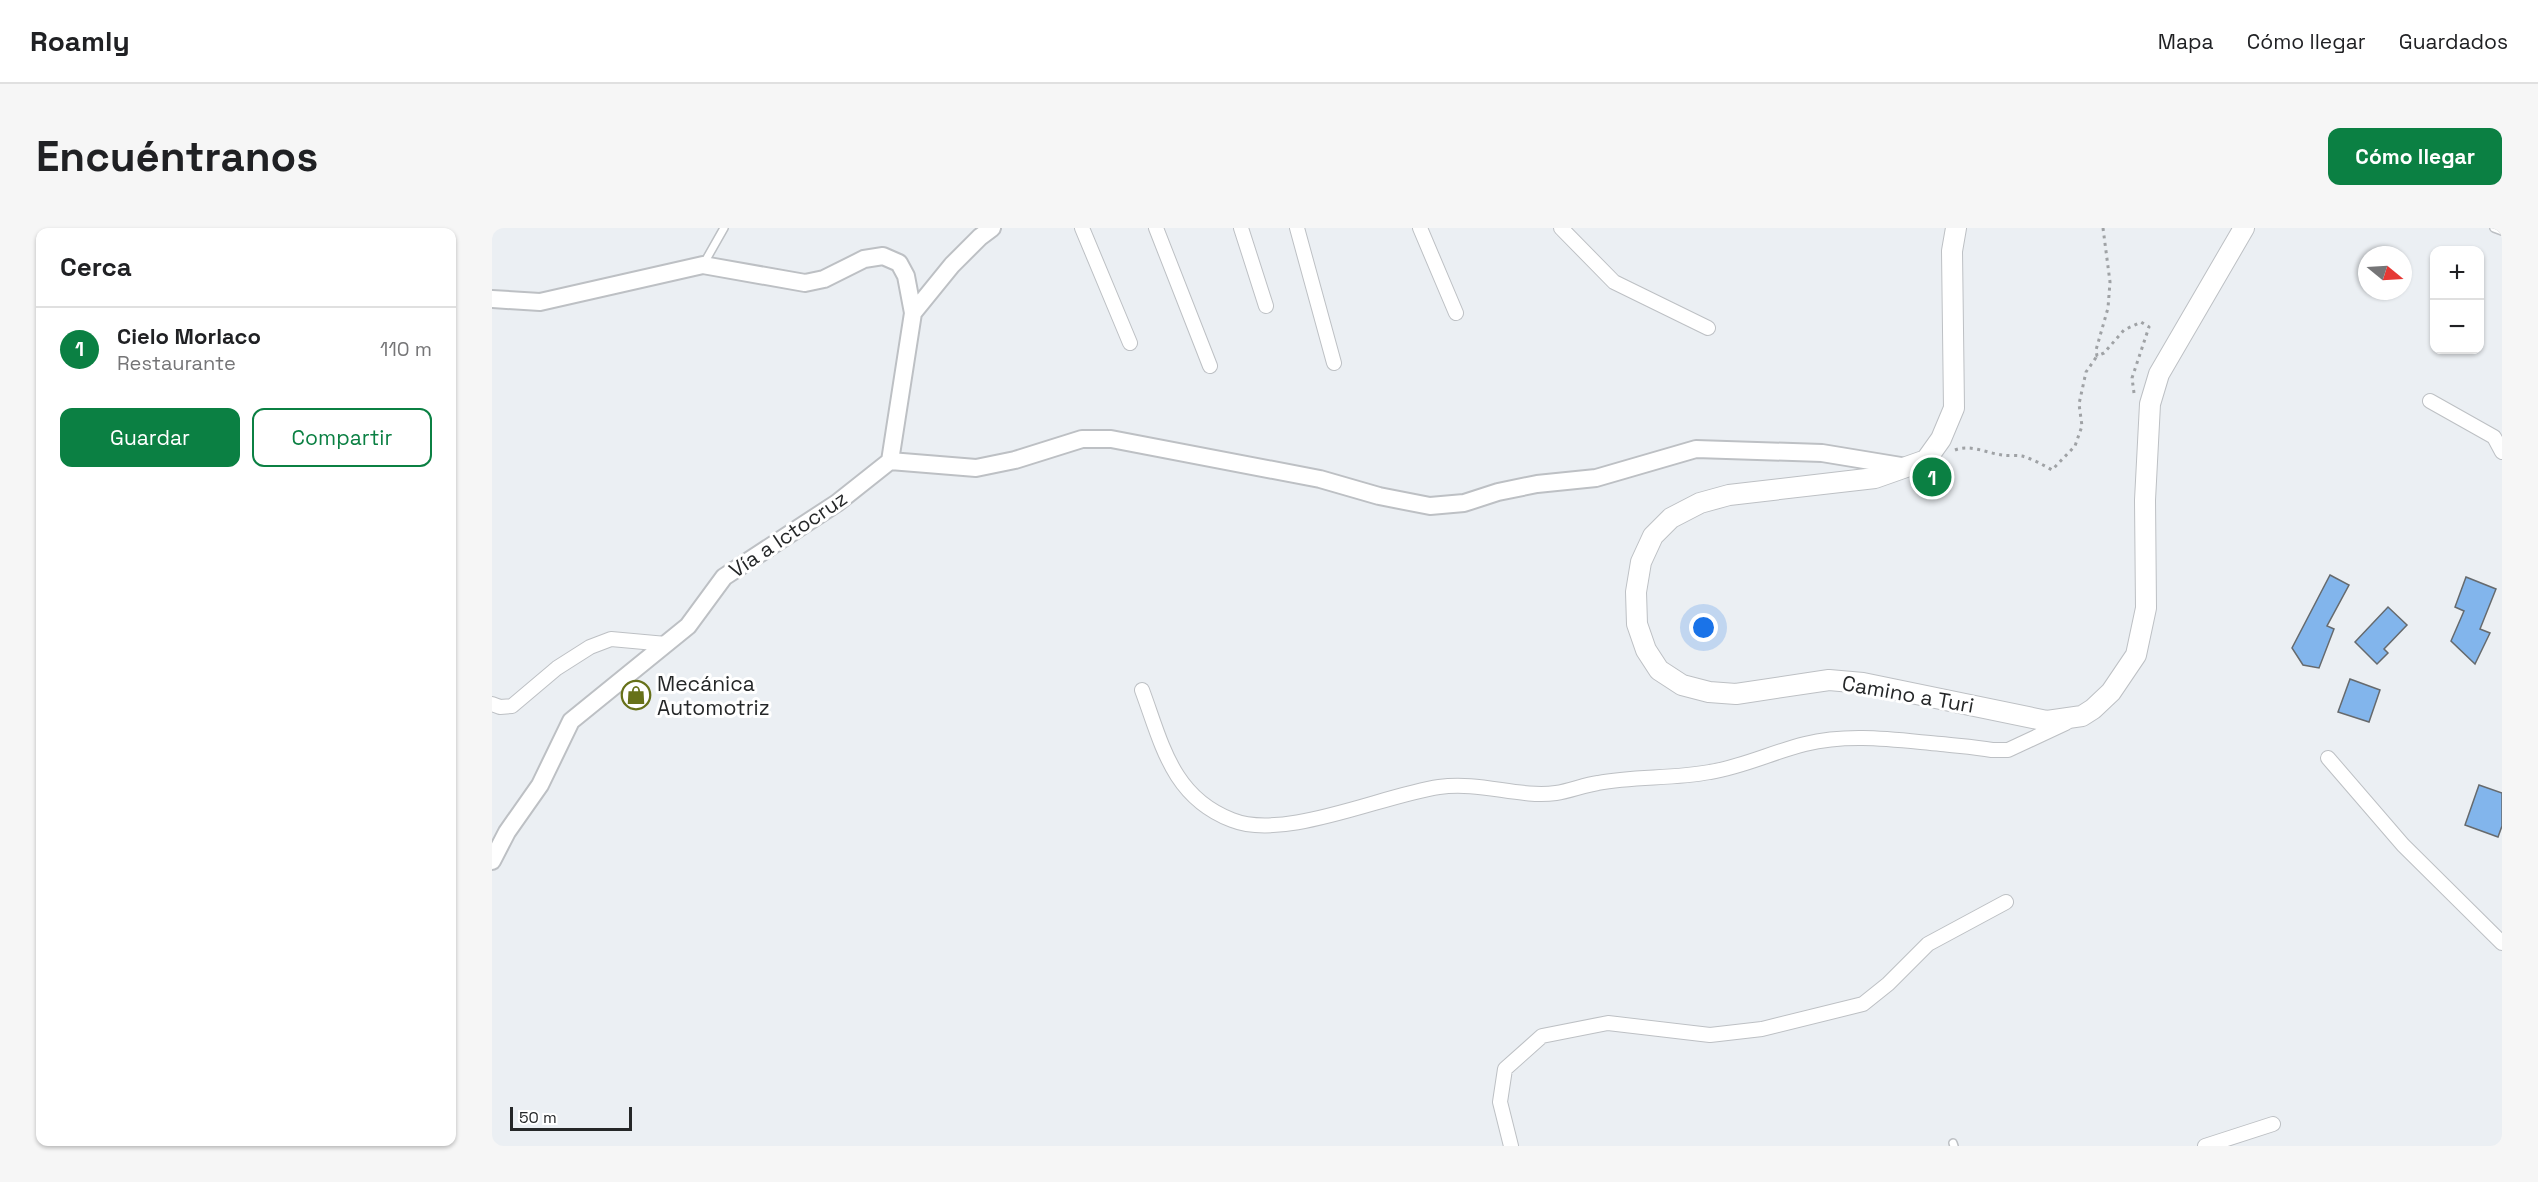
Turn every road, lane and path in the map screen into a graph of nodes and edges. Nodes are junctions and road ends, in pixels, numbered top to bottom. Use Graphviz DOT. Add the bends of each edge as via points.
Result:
graph roads {
  1 [pos="724,228"];
  2 [pos="992,228"];
  3 [pos="1082,228"];
  4 [pos="1156,228"];
  5 [pos="1241,228"];
  6 [pos="1297,228"];
  7 [pos="1420,228"];
  8 [pos="1561,228"];
  9 [pos="1956,228"];
  10 [pos="2103,228"];
  11 [pos="2244,228"];
  12 [pos="2494,228"];
  13 [pos="2502,231"];
  14 [pos="703,265"];
  15 [pos="492,299"];
  16 [pos="1266,306"];
  17 [pos="913,314"];
  18 [pos="1456,314"];
  19 [pos="1708,328"];
  20 [pos="1130,343"];
  21 [pos="2097,356"];
  22 [pos="1334,363"];
  23 [pos="1210,366"];
  24 [pos="2135,398"];
  25 [pos="2430,401"];
  26 [pos="1952,451"];
  27 [pos="2502,452"];
  28 [pos="890,461"];
  29 [pos="1909,467"];
  30 [pos="666,644"];
  31 [pos="1142,690"];
  32 [pos="492,704"];
  33 [pos="2082,716"];
  34 [pos="2328,758"];
  35 [pos="492,861"];
  36 [pos="2006,902"];
  37 [pos="2502,943"];
  38 [pos="2273,1124"];
  39 [pos="1511,1146"];
  40 [pos="2205,1146"];
  1 -- 14 [label="lane"];
  2 -- 17 [label="street" via="952,265"];
  3 -- 20 [label="street"];
  4 -- 23 [label="street"];
  5 -- 16 [label="street"];
  6 -- 22 [label="street"];
  7 -- 18 [label="street"];
  8 -- 19 [label="street" via="1614,282"];
  9 -- 29 [label="main road, Camino a Turi" via="1952,251 1954,408 1941,439 1926,460"];
  10 -- 21 [label="path" via="2110,282"];
  11 -- 33 [label="main road" via="2159,374 2150,404 2143,630 2136,655 2111,692"];
  12 -- 13 [label="lane"];
  14 -- 15 [label="street" via="540,302"];
  14 -- 17 [label="street" via="805,283 825,279 864,258 883,256 899,263 906,276"];
  17 -- 28 [label="street"];
  21 -- 24 [label="path" via="2104,354 2124,330 2141,322 2148,327 2132,378"];
  21 -- 26 [label="path" via="2086,372 2079,404 2082,426 2075,446 2052,471 2022,456 1960,448"];
  25 -- 27 [label="street" via="2494,437"];
  28 -- 29 [label="street" via="976,468 1082,439 1111,439 1320,479 1430,506 1464,503 1537,484 1596,478 1696,449 1822,453"];
  28 -- 30 [label="street, Vía a Ictocruz" via="837,503 724,577 688,626"];
  29 -- 33 [label="main road, Camino a Turi" via="1875,478 1729,495 1700,503 1671,519 1653,536 1641,562 1636,592 1637,624 1646,650 1659,670 1682,685 1709,692 1736,694 1829,680 1863,683 2047,721"];
  30 -- 32 [label="street" via="611,639 557,668 512,706"];
  30 -- 35 [label="street, Vía a Ictocruz" via="571,721 540,784"];
  31 -- 33 [label="street" via="1169,765 1182,784 1216,813 1235,822 1266,827 1438,787 1465,785 1539,794 1598,783 1712,772 1835,739 1869,737 2008,750"];
  34 -- 37 [label="street" via="2403,845"];
  36 -- 39 [label="street" via="1928,944 1863,1004 1762,1029 1710,1035 1608,1023 1542,1036 1505,1069 1500,1102"];
  38 -- 40 [label="street"];
}
